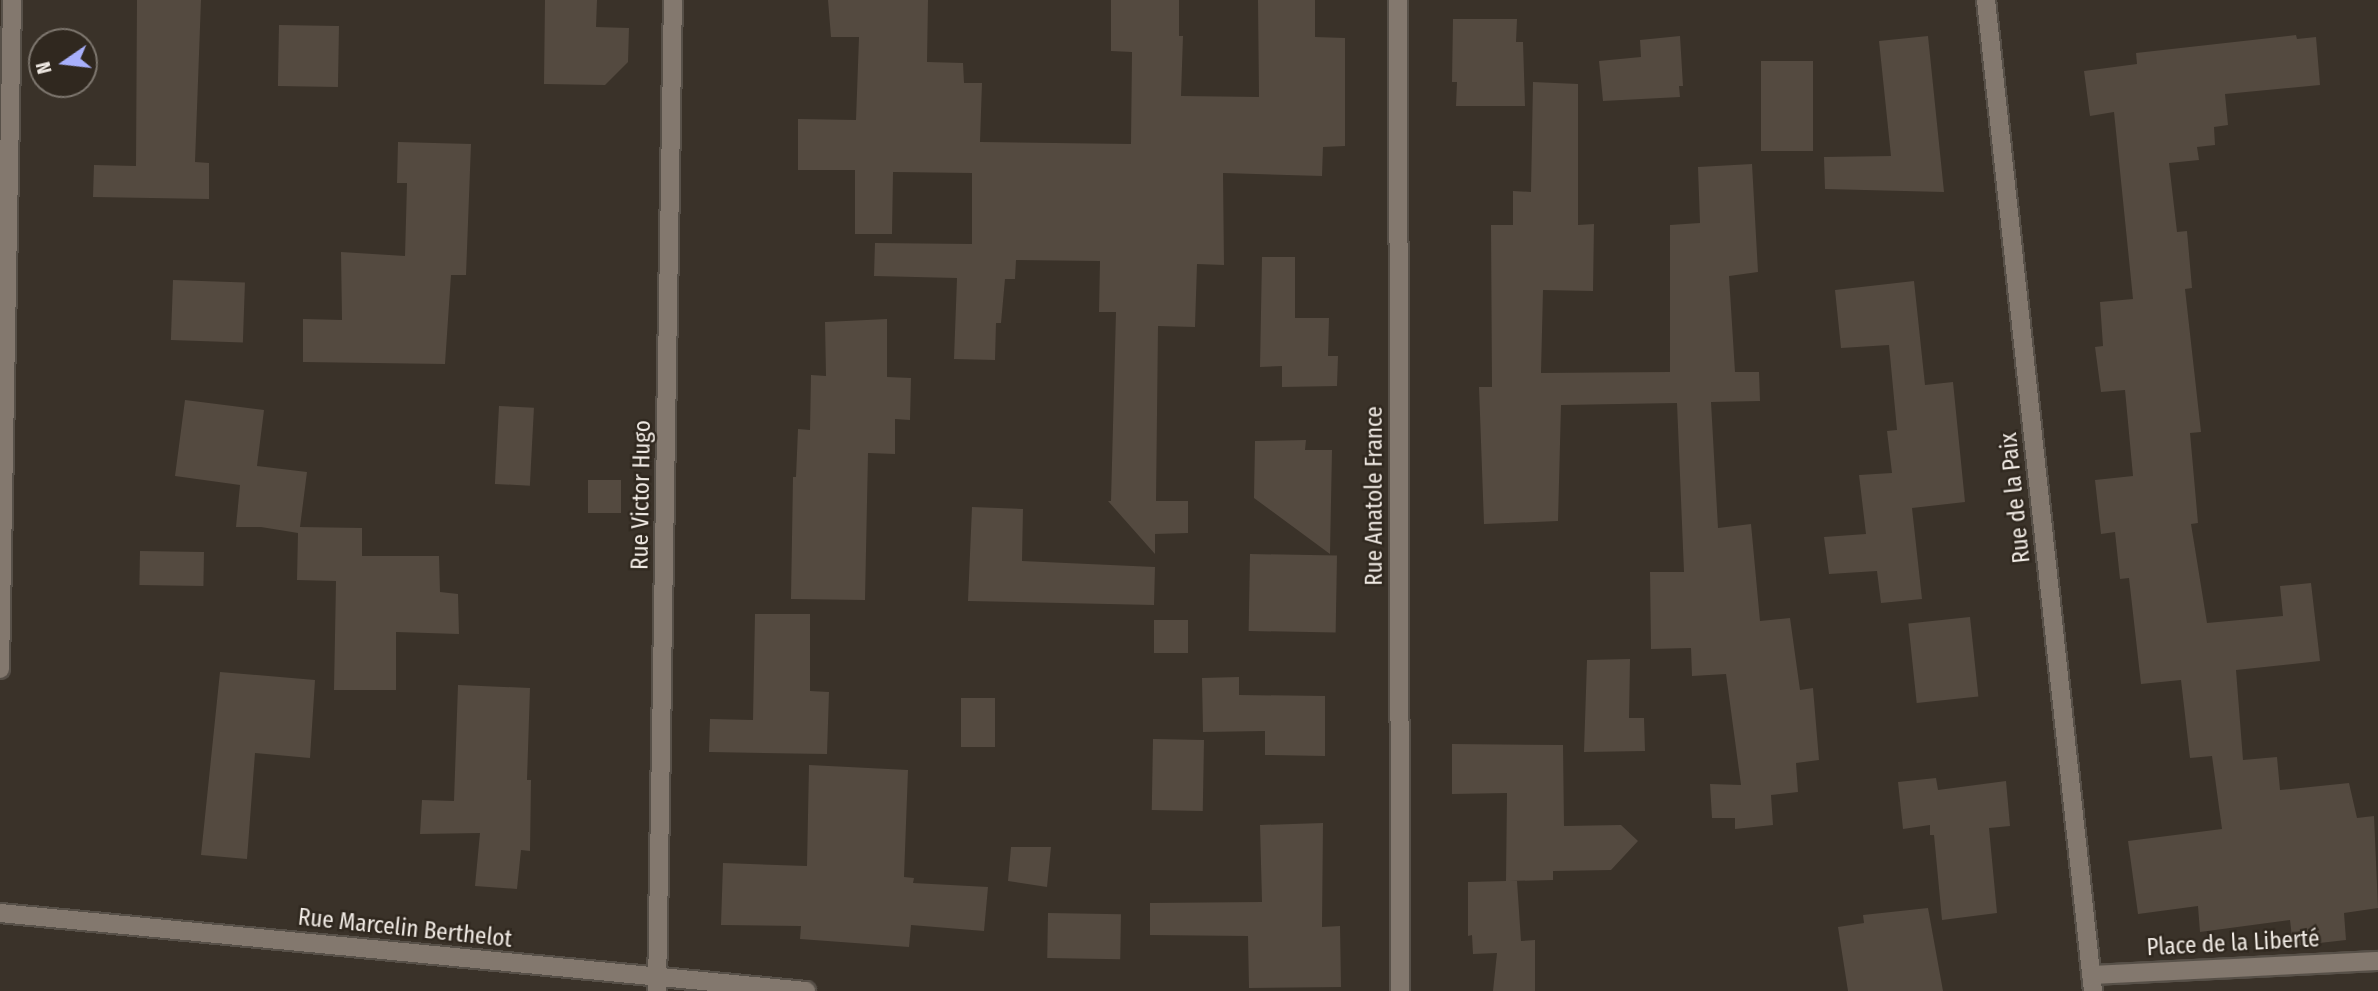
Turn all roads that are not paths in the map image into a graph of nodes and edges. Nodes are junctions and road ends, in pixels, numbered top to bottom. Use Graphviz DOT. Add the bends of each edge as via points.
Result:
graph roads {
  1 [pos="12,0"];
  2 [pos="673,0"];
  3 [pos="1398,0"];
  4 [pos="1986,0"];
  5 [pos="0,669"];
  6 [pos="0,913"];
  7 [pos="2378,961"];
  8 [pos="2092,983"];
  9 [pos="657,984"];
  10 [pos="806,991"];
  11 [pos="1399,991"];
  1 -- 5 [label="street"];
  2 -- 9 [label="street, Rue Victor Hugo"];
  3 -- 11 [label="street, Rue Anatole France"];
  4 -- 8 [label="street, Rue de la Paix"];
  6 -- 9 [label="street, Rue Marcelin Berthelot"];
  7 -- 8 [label="street, Place de la Liberté"];
  9 -- 10 [label="street, Rue Marcelin Berthelot"];
}
